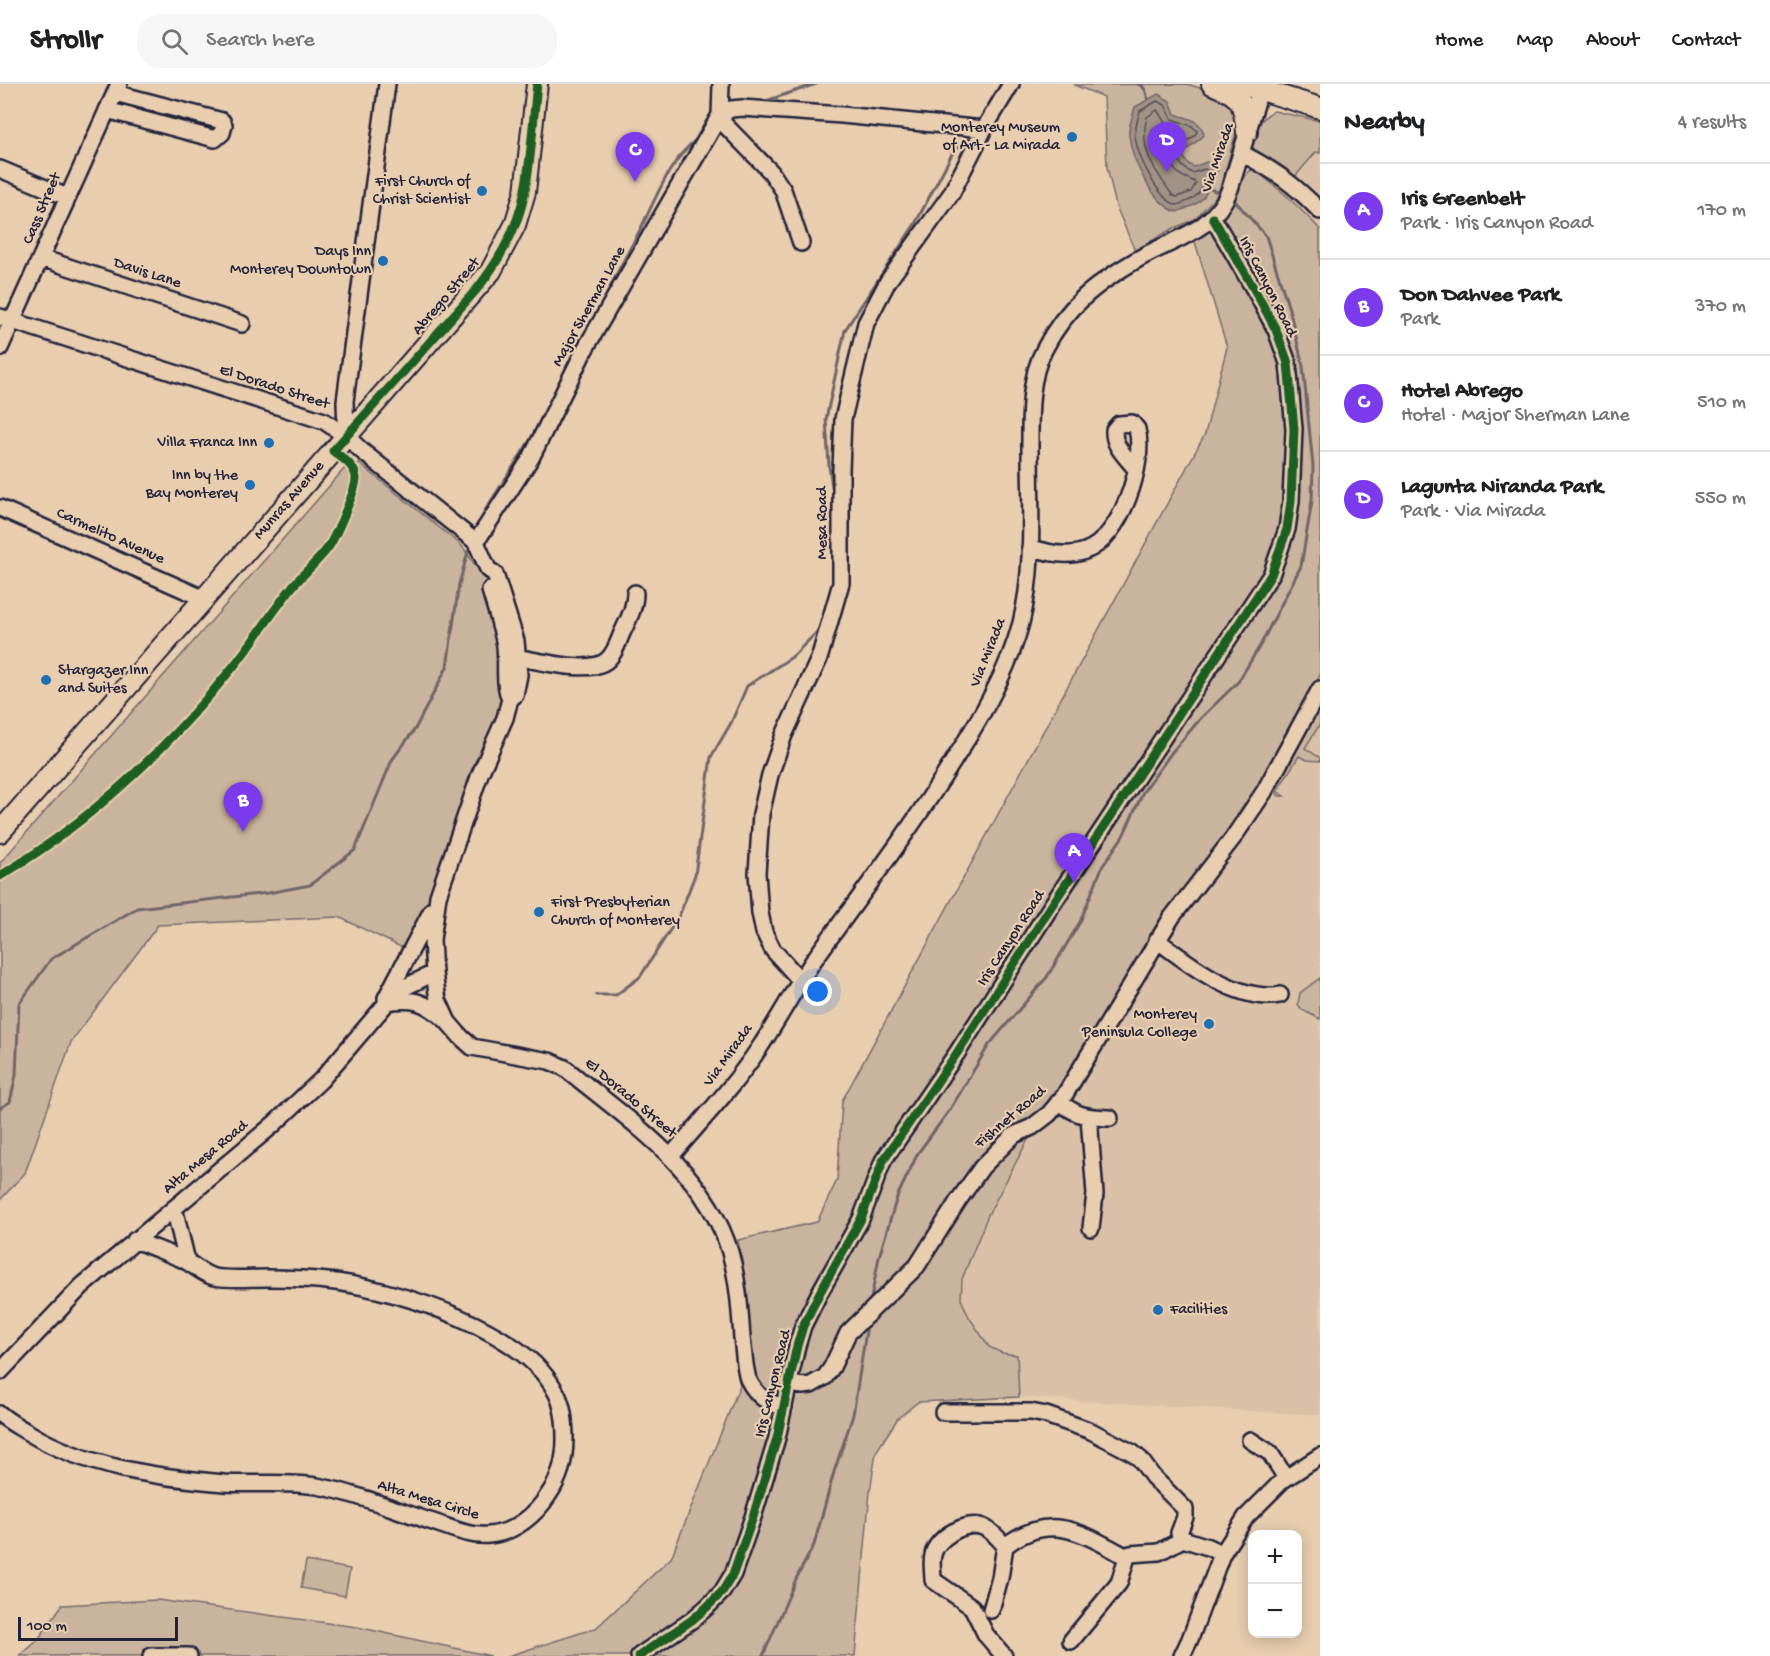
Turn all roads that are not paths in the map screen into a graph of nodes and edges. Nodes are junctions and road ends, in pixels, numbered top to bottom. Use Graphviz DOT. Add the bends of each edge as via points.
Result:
graph roads {
  1 [pos="387,84"];
  2 [pos="537,84"];
  3 [pos="721,84"];
  4 [pos="1011,84"];
  5 [pos="1212,84"];
  6 [pos="1255,85"];
  7 [pos="117,89"];
  8 [pos="1320,108"];
  9 [pos="107,110"];
  10 [pos="720,115"];
  11 [pos="984,129"];
  12 [pos="1247,132"];
  13 [pos="1241,153"];
  14 [pos="0,169"];
  15 [pos="67,197"];
  16 [pos="1320,211"];
  17 [pos="1213,218"];
  18 [pos="801,243"];
  19 [pos="41,258"];
  20 [pos="6,319"];
  21 [pos="242,324"];
  22 [pos="0,348"];
  23 [pos="346,436"];
  24 [pos="1135,468"];
  25 [pos="0,508"];
  26 [pos="476,543"];
  27 [pos="1030,547"];
  28 [pos="488,570"];
  29 [pos="635,593"];
  30 [pos="205,599"];
  31 [pos="500,626"];
  32 [pos="519,658"];
  33 [pos="1320,689"];
  34 [pos="510,699"];
  35 [pos="0,832"];
  36 [pos="438,896"];
  37 [pos="1157,940"];
  38 [pos="434,973"];
  39 [pos="800,980"];
  40 [pos="1280,995"];
  41 [pos="383,1006"];
  42 [pos="448,1022"];
  43 [pos="1059,1101"];
  44 [pos="1089,1117"];
  45 [pos="1110,1118"];
  46 [pos="671,1156"];
  47 [pos="174,1208"];
  48 [pos="1090,1228"];
  49 [pos="135,1240"];
  50 [pos="187,1261"];
  51 [pos="0,1372"];
  52 [pos="789,1384"];
  53 [pos="784,1407"];
  54 [pos="943,1412"];
  55 [pos="0,1414"];
  56 [pos="1250,1440"];
  57 [pos="1320,1456"];
  58 [pos="1286,1478"];
  59 [pos="1183,1539"];
  60 [pos="1005,1546"];
  61 [pos="1222,1554"];
  62 [pos="1127,1557"];
  63 [pos="972,1607"];
  64 [pos="991,1610"];
  65 [pos="986,1635"];
  66 [pos="1071,1641"];
  67 [pos="151,1656"];
  68 [pos="189,1656"];
  69 [pos="639,1656"];
  70 [pos="1005,1656"];
  71 [pos="1182,1656"];
  1 -- 23 [label="street" via="345,401"];
  2 -- 23 [label="main road, Abrego Street" via="525,192 515,225 497,260 474,292"];
  3 -- 10 [label="street, Major Sherman Lane"];
  4 -- 11 [label="street, Mesa Road"];
  5 -- 12 [label="main road" via="1236,96 1244,109"];
  6 -- 8 [label="main road"];
  6 -- 12 [label="street, Via Mirada"];
  7 -- 9 [label="street, Cass Street"];
  7 -- 9 [label="street" via="222,121 222,133 215,139"];
  9 -- 15 [label="street, Cass Street"];
  10 -- 11 [label="street" via="742,108"];
  10 -- 18 [label="street" via="777,181"];
  10 -- 26 [label="street, Major Sherman Lane" via="584,351 531,458"];
  11 -- 39 [label="street, Mesa Road" via="951,194 888,281 866,323 843,419 841,583 819,658 770,775 761,814 757,873 764,932 773,950"];
  12 -- 13 [label="street, Via Mirada"];
  13 -- 16 [label="street" via="1288,180"];
  13 -- 17 [label="street, Via Mirada" via="1227,197"];
  14 -- 15 [label="street"];
  15 -- 19 [label="street, Cass Street"];
  17 -- 27 [label="street, Via Mirada" via="1090,290 1053,332 1042,354 1032,398"];
  17 -- 52 [label="street, Iris Canyon Road" via="1276,330 1288,363 1294,429 1292,501 1287,530 1271,575 883,1161 861,1219 803,1326"];
  19 -- 20 [label="street, Cass Street"];
  19 -- 21 [label="street, Davis Lane"];
  20 -- 22 [label="street, Cass Street"];
  20 -- 23 [label="street, El Dorado Street" via="324,421"];
  23 -- 26 [label="street, El Dorado Street"];
  23 -- 30 [label="main road, Munras Avenue"];
  24 -- 27 [label="street" via="1125,503 1106,536 1092,548 1063,554"];
  25 -- 30 [label="street, Carmelito Avenue"];
  26 -- 28 [label="street, El Dorado Street"];
  27 -- 39 [label="street, Via Mirada" via="1021,624 984,712 902,838"];
  28 -- 31 [label="street, El Dorado Street" via="486,576"];
  28 -- 32 [label="street, El Dorado Street" via="495,574"];
  29 -- 32 [label="street" via="635,604 606,662 573,666"];
  30 -- 35 [label="main road, Munras Avenue"];
  31 -- 32 [label="street" via="508,633 512,655"];
  31 -- 34 [label="street, El Dorado Street"];
  32 -- 34 [label="street, El Dorado Street" via="517,687"];
  33 -- 37 [label="street, Fishnet Road" via="1264,792"];
  34 -- 36 [label="street, El Dorado Street"];
  36 -- 38 [label="street, El Dorado Street" via="432,940"];
  36 -- 41 [label="street"];
  37 -- 40 [label="street" via="1230,986 1258,996"];
  37 -- 43 [label="street, Fishnet Road"];
  38 -- 41 [label="street, Alta Mesa Road" via="397,991"];
  38 -- 42 [label="street, El Dorado Street" via="438,1000"];
  39 -- 46 [label="street, Via Mirada" via="740,1075"];
  41 -- 42 [label="street" via="412,1000 426,1004"];
  41 -- 47 [label="street, Alta Mesa Road" via="321,1080"];
  42 -- 46 [label="street, El Dorado Street" via="472,1047 540,1059 565,1068"];
  43 -- 44 [label="street" via="1071,1112"];
  43 -- 52 [label="street, Fishnet Road" via="1032,1127 1014,1135 982,1167 917,1266 848,1333 825,1377 811,1385"];
  44 -- 45 [label="street"];
  44 -- 48 [label="street" via="1095,1194"];
  46 -- 53 [label="street, El Dorado Street" via="706,1199 730,1252 748,1379 764,1400"];
  47 -- 49 [label="street, Alta Mesa Road"];
  47 -- 50 [label="street"];
  49 -- 50 [label="street, Alta Mesa Circle"];
  49 -- 51 [label="street, Alta Mesa Road" via="82,1286"];
  50 -- 55 [label="street, Alta Mesa Circle" via="212,1276 230,1279 313,1280 380,1290 464,1320 513,1348 540,1370 556,1393 564,1418 565,1446 549,1495 519,1525 491,1535 469,1534 317,1486 225,1483 106,1465 59,1449"];
  52 -- 53 [label="street, Iris Canyon Road"];
  53 -- 69 [label="street, Iris Canyon Road" via="733,1574 707,1607"];
  54 -- 59 [label="street" via="1046,1415 1091,1431 1133,1453 1185,1509 1179,1533"];
  56 -- 58 [label="street" via="1270,1453"];
  57 -- 58 [label="street"];
  58 -- 61 [label="street" via="1246,1517"];
  59 -- 61 [label="street"];
  59 -- 62 [label="street" via="1159,1552 1133,1553"];
  60 -- 62 [label="street" via="1032,1530 1058,1527"];
  60 -- 63 [label="street" via="983,1527 969,1526 940,1541 933,1554 933,1580"];
  60 -- 64 [label="street"];
  61 -- 71 [label="street"];
  62 -- 66 [label="street" via="1119,1583"];
  63 -- 64 [label="street"];
  63 -- 65 [label="street"];
  64 -- 65 [label="street" via="992,1626"];
  65 -- 70 [label="street"];
  67 -- 68 [label="street"];
}
